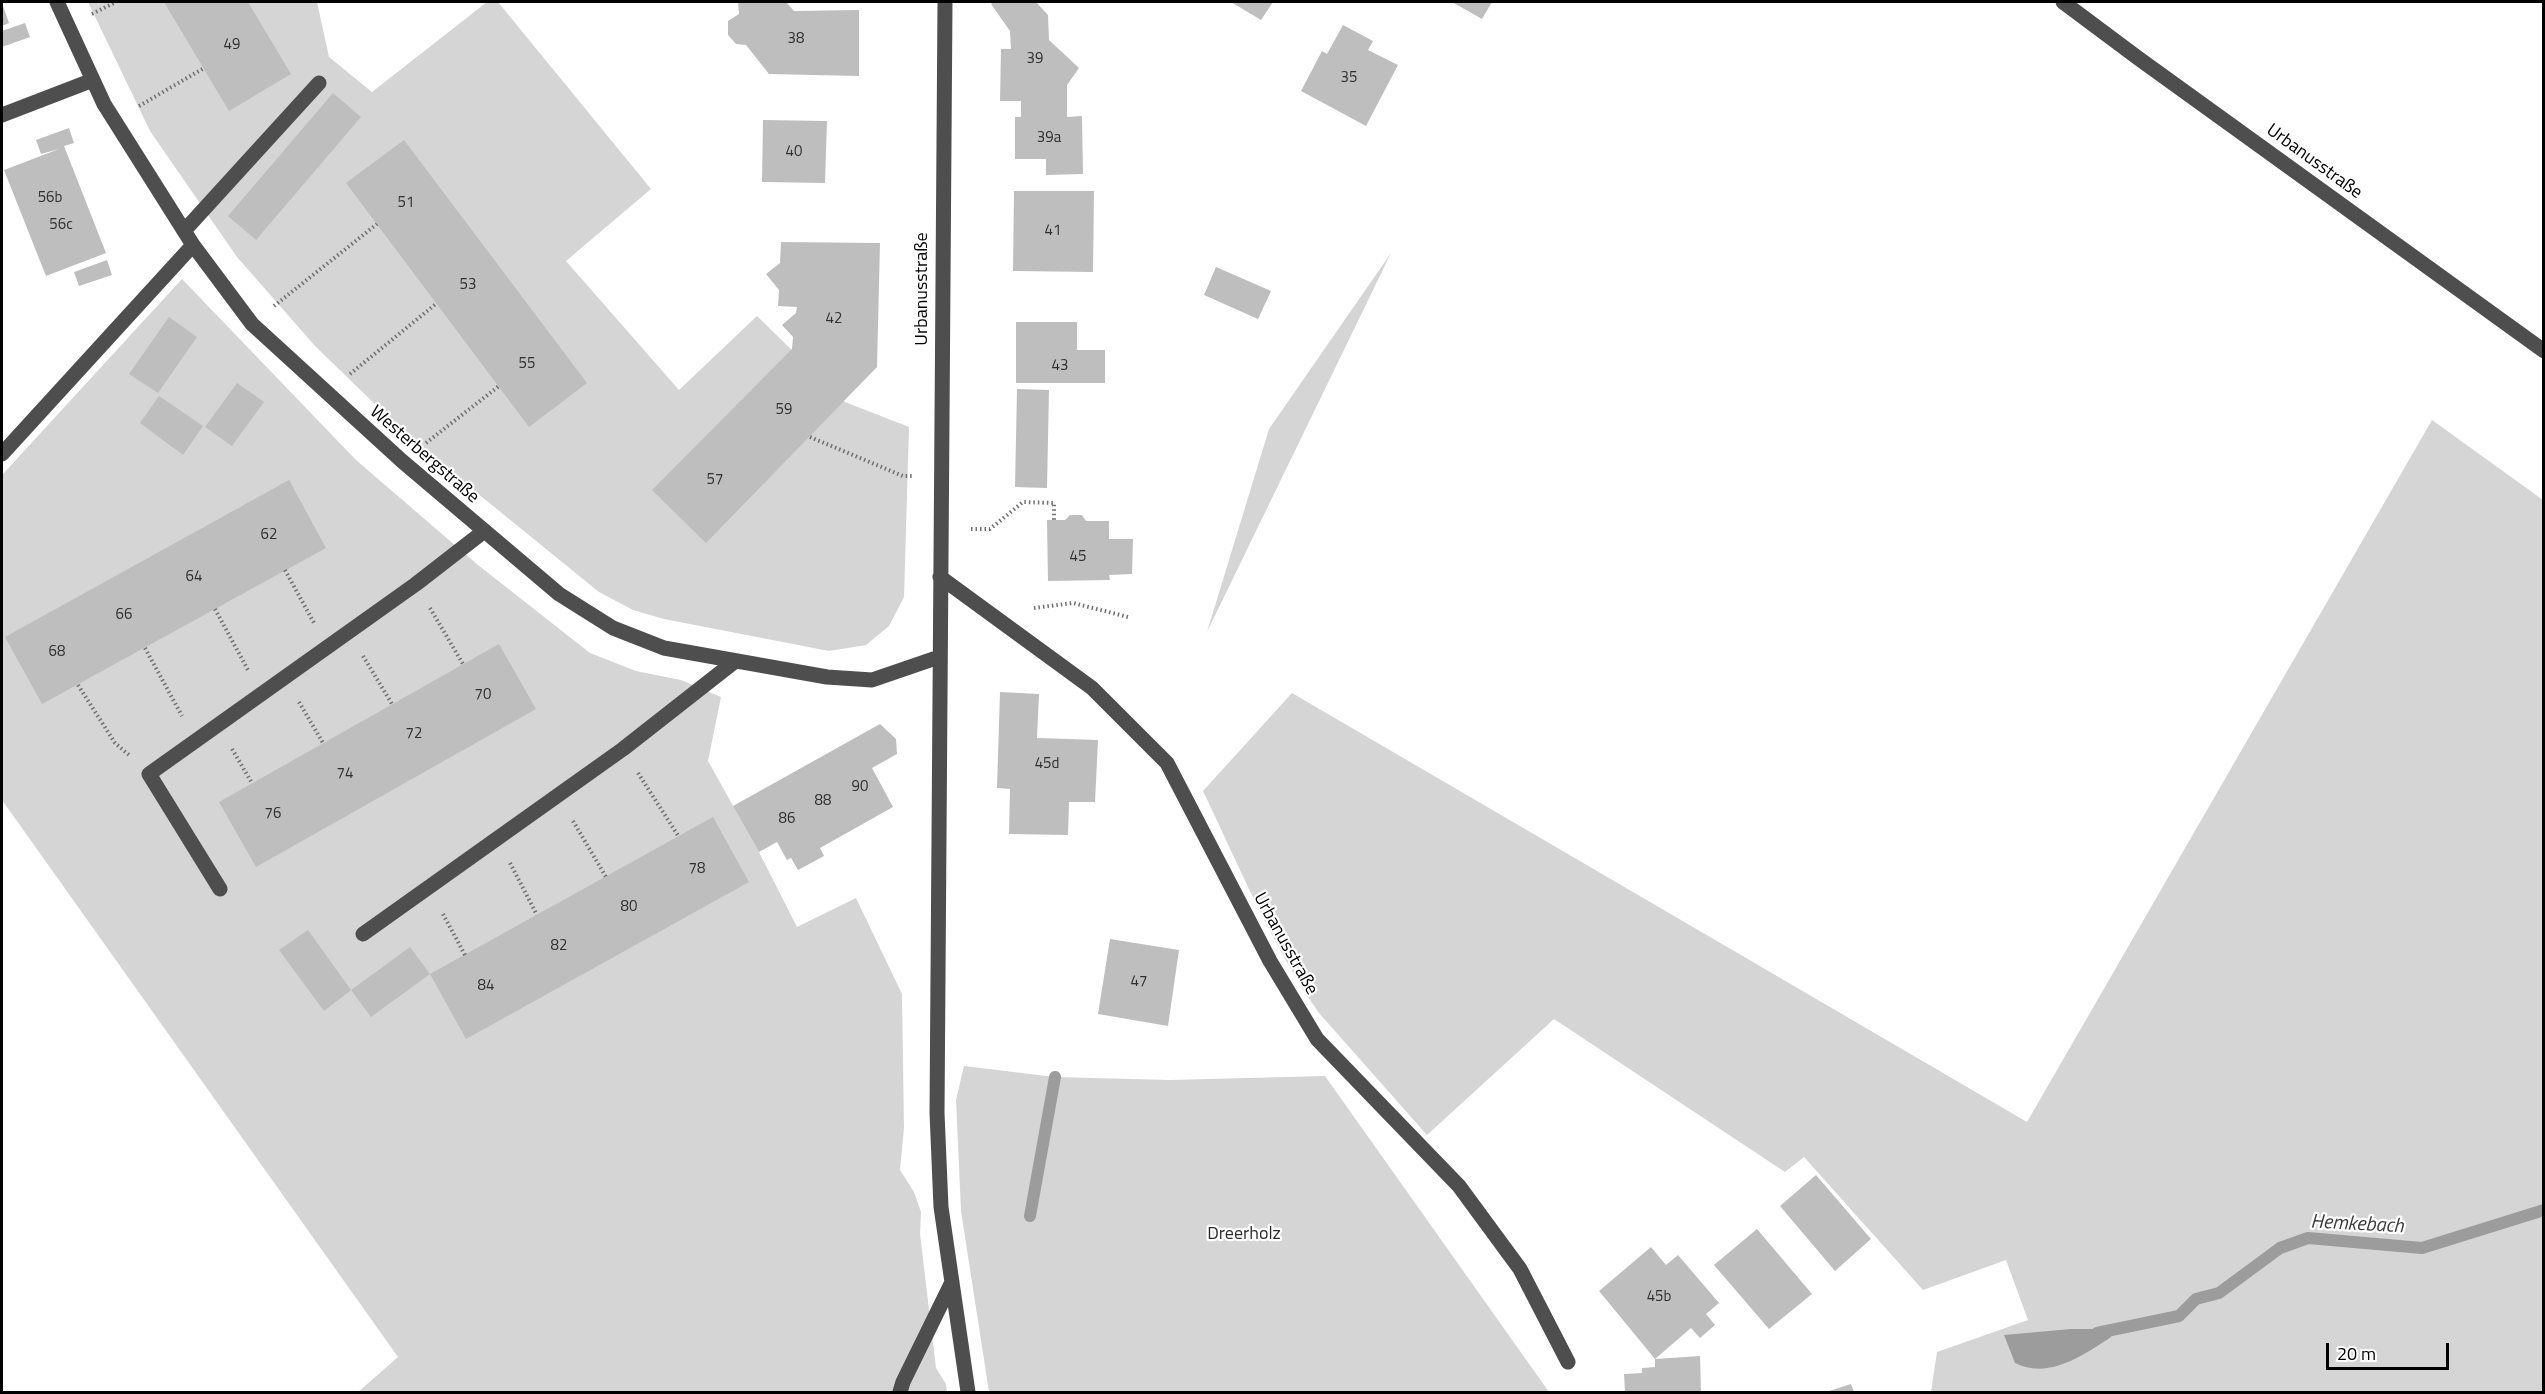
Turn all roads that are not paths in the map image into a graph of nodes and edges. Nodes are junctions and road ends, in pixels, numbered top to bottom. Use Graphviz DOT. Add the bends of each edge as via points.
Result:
graph roads {
  1 [pos="57,2"];
  2 [pos="945,2"];
  3 [pos="2063,2"];
  4 [pos="93,80"];
  5 [pos="319,83"];
  6 [pos="2,115"];
  7 [pos="184,231"];
  8 [pos="193,245"];
  9 [pos="2544,351"];
  10 [pos="2,454"];
  11 [pos="483,532"];
  12 [pos="940,577"];
  13 [pos="939,657"];
  14 [pos="734,662"];
  15 [pos="220,889"];
  16 [pos="363,934"];
  17 [pos="952,1282"];
  18 [pos="1568,1362"];
  19 [pos="900,1392"];
  20 [pos="968,1392"];
  1 -- 4 [label="street, Westerbergstraße"];
  2 -- 12 [label="street, Urbanusstraße"];
  3 -- 9 [label="street, Urbanusstraße"];
  4 -- 6 [label="street"];
  4 -- 7 [label="street, Westerbergstraße"];
  5 -- 7 [label="street"];
  7 -- 8 [label="street, Westerbergstraße"];
  8 -- 10 [label="street"];
  8 -- 11 [label="street, Westerbergstraße" via="252,324"];
  11 -- 14 [label="street, Westerbergstraße" via="558,594 613,628 663,648"];
  11 -- 15 [label="street" via="149,774"];
  12 -- 13 [label="street, Urbanusstraße"];
  12 -- 18 [label="street, Urbanusstraße" via="1092,688 1167,763 1270,961 1317,1039 1459,1186 1520,1269"];
  13 -- 14 [label="street, Westerbergstraße" via="872,680"];
  13 -- 17 [label="street, Urbanusstraße" via="937,1113 941,1207"];
  14 -- 16 [label="street" via="624,749"];
  17 -- 19 [label="street"];
  17 -- 20 [label="street, Urbanusstraße"];
}
